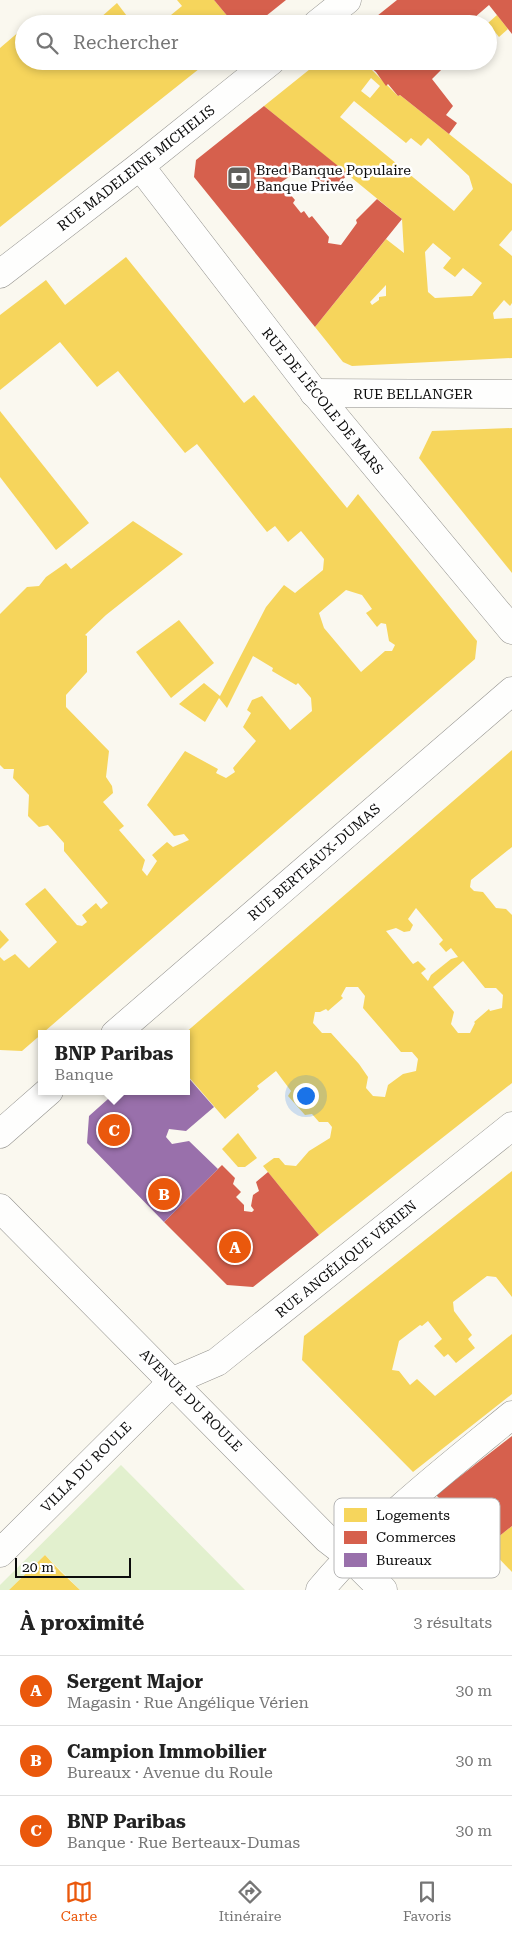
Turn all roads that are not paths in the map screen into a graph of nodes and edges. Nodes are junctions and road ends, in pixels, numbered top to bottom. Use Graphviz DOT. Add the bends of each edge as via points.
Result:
graph roads {
  1 [pos="347,0"];
  2 [pos="328,15"];
  3 [pos="259,70"];
  4 [pos="140,166"];
  5 [pos="0,274"];
  6 [pos="314,393"];
  7 [pos="512,394"];
  8 [pos="512,630"];
  9 [pos="512,691"];
  10 [pos="120,1030"];
  11 [pos="44,1095"];
  12 [pos="512,1126"];
  13 [pos="0,1134"];
  14 [pos="0,1208"];
  15 [pos="173,1381"];
  16 [pos="512,1415"];
  17 [pos="412,1498"];
  18 [pos="334,1544"];
  19 [pos="0,1553"];
  20 [pos="334,1574"];
  21 [pos="371,1578"];
  22 [pos="320,1590"];
  23 [pos="383,1590"];
  1 -- 2 [label="street"];
  3 -- 4 [label="street, RUE MADELEINE MICHELIS"];
  4 -- 5 [label="street, RUE MADELEINE MICHELIS"];
  4 -- 6 [label="street, RUE DE L'ÉCOLE DE MARS"];
  6 -- 7 [label="street, RUE BELLANGER"];
  6 -- 8 [label="street, RUE DE L'ÉCOLE DE MARS"];
  9 -- 10 [label="street, RUE BERTEAUX-DUMAS"];
  11 -- 13 [label="street"];
  12 -- 15 [label="street, RUE ANGÉLIQUE VÉRIEN" via="217,1362"];
  14 -- 15 [label="street, AVENUE DU ROULE"];
  15 -- 18 [label="street, AVENUE DU ROULE"];
  15 -- 19 [label="street, VILLA DU ROULE"];
  16 -- 17 [label="street"];
  20 -- 22 [label="street"];
  21 -- 23 [label="street, AVENUE DU ROULE"];
}
